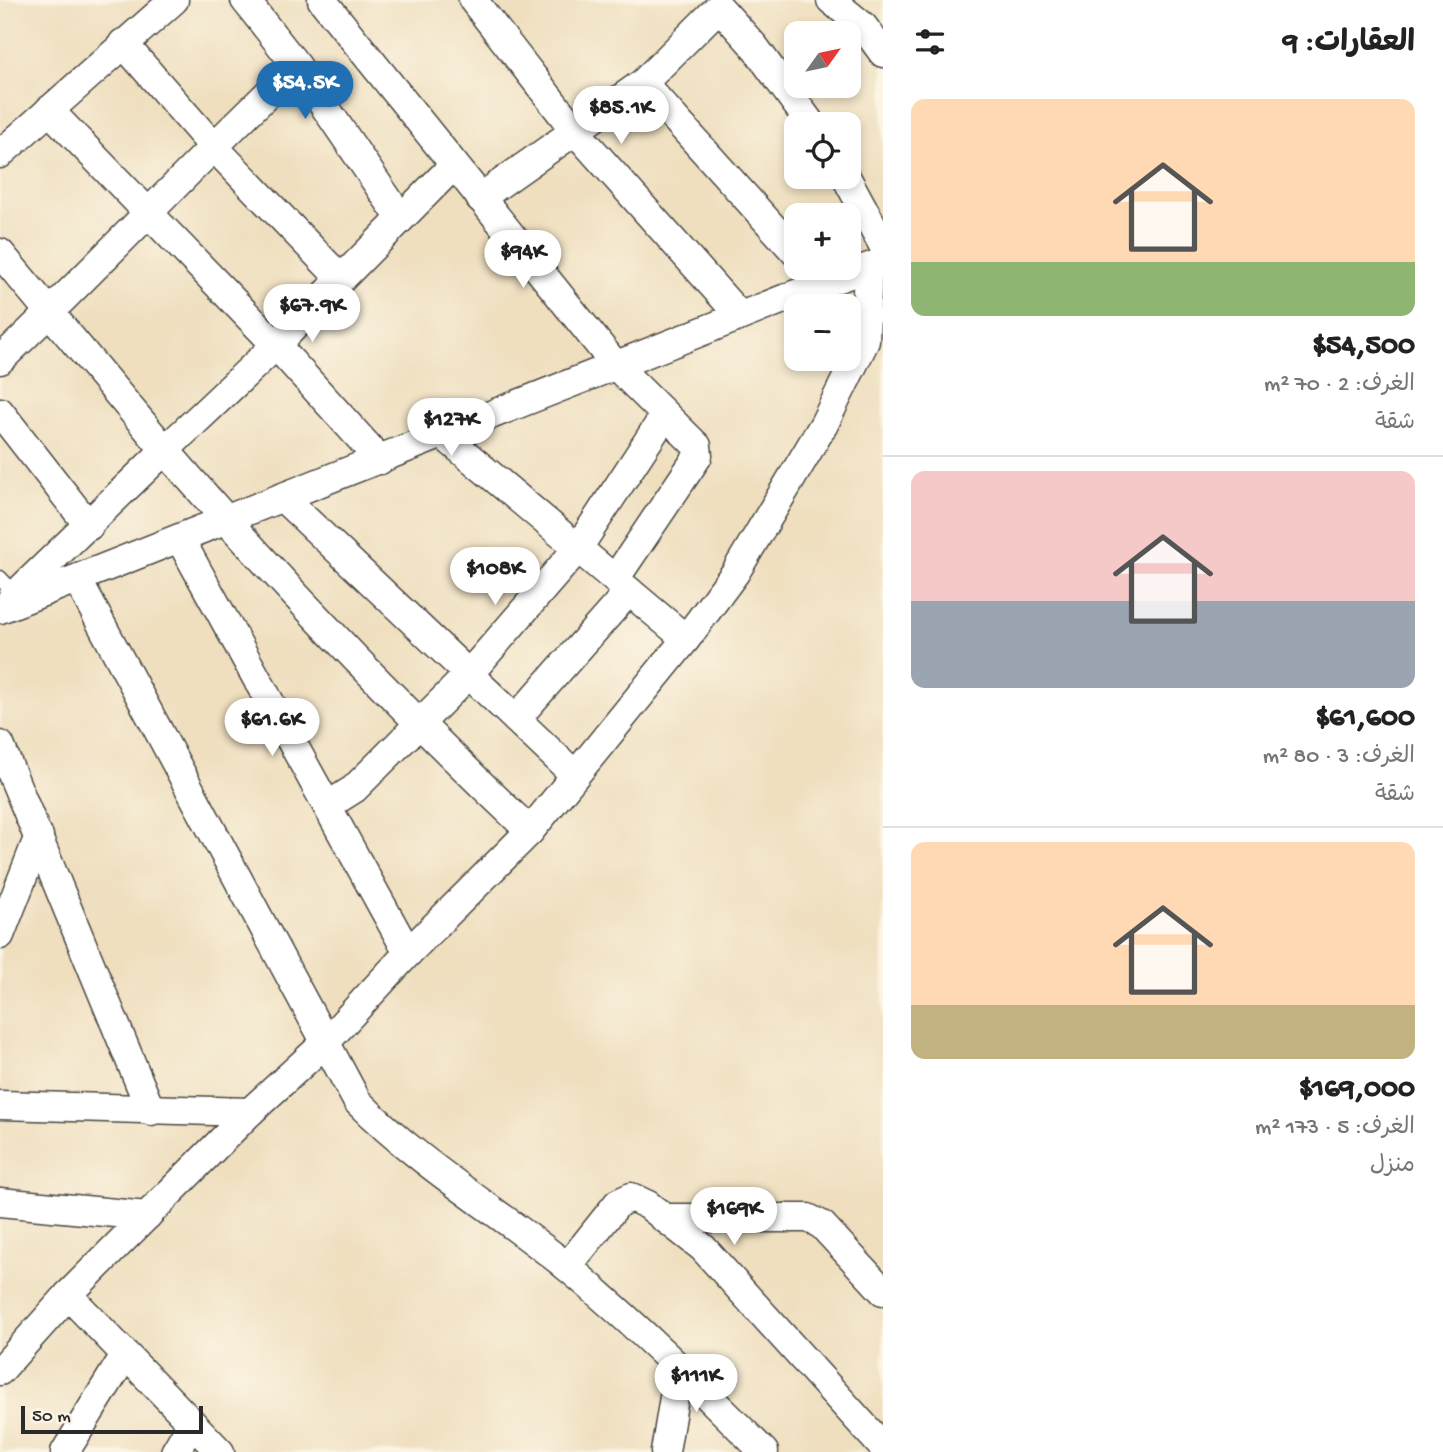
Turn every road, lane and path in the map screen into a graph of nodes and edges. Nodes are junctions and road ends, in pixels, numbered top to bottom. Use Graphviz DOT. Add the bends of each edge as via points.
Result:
graph roads {
  1 [pos="174,0"];
  2 [pos="245,0"];
  3 [pos="473,0"];
  4 [pos="831,0"];
  5 [pos="716,2"];
  6 [pos="330,3"];
  7 [pos="873,21"];
  8 [pos="123,43"];
  9 [pos="883,53"];
  10 [pos="298,66"];
  11 [pos="643,83"];
  12 [pos="48,110"];
  13 [pos="802,112"];
  14 [pos="576,132"];
  15 [pos="212,145"];
  16 [pos="0,154"];
  17 [pos="454,165"];
  18 [pos="851,189"];
  19 [pos="481,198"];
  20 [pos="149,211"];
  21 [pos="400,217"];
  22 [pos="784,240"];
  23 [pos="0,253"];
  24 [pos="878,258"];
  25 [pos="861,263"];
  26 [pos="340,278"];
  27 [pos="808,280"];
  28 [pos="49,314"];
  29 [pos="740,316"];
  30 [pos="276,345"];
  31 [pos="0,360"];
  32 [pos="617,367"];
  33 [pos="0,412"];
  34 [pos="665,415"];
  35 [pos="443,435"];
  36 [pos="165,450"];
  37 [pos="380,460"];
  38 [pos="283,498"];
  39 [pos="226,521"];
  40 [pos="89,526"];
  41 [pos="180,539"];
  42 [pos="578,548"];
  43 [pos="77,579"];
  44 [pos="622,585"];
  45 [pos="4,598"];
  46 [pos="686,639"];
  47 [pos="469,674"];
  48 [pos="516,719"];
  49 [pos="418,724"];
  50 [pos="0,745"];
  51 [pos="575,775"];
  52 [pos="327,806"];
  53 [pos="530,831"];
  54 [pos="39,836"];
  55 [pos="0,935"];
  56 [pos="408,953"];
  57 [pos="324,1044"];
  58 [pos="0,1105"];
  59 [pos="151,1111"];
  60 [pos="250,1112"];
  61 [pos="0,1202"];
  62 [pos="147,1216"];
  63 [pos="664,1217"];
  64 [pos="567,1267"];
  65 [pos="883,1291"];
  66 [pos="68,1295"];
  67 [pos="125,1354"];
  68 [pos="6,1355"];
  69 [pos="679,1367"];
  70 [pos="192,1423"];
  71 [pos="883,1447"];
  72 [pos="65,1452"];
  73 [pos="175,1452"];
  74 [pos="220,1452"];
  75 [pos="665,1452"];
  76 [pos="764,1452"];
  1 -- 8 [label="street"];
  2 -- 10 [label="street"];
  3 -- 14 [label="street"];
  4 -- 7 [label="street"];
  5 -- 11 [label="street"];
  5 -- 13 [label="street"];
  6 -- 17 [label="street"];
  7 -- 9 [label="street"];
  8 -- 12 [label="street"];
  8 -- 15 [label="street"];
  10 -- 15 [label="street"];
  10 -- 21 [label="street"];
  11 -- 14 [label="street"];
  11 -- 22 [label="street"];
  12 -- 16 [label="street"];
  12 -- 20 [label="street"];
  14 -- 19 [label="street"];
  14 -- 29 [label="street"];
  15 -- 20 [label="street"];
  15 -- 26 [label="street"];
  17 -- 19 [label="street"];
  17 -- 21 [label="street"];
  18 -- 24 [label="street"];
  19 -- 32 [label="street"];
  20 -- 28 [label="street"];
  20 -- 30 [label="street"];
  21 -- 26 [label="street"];
  23 -- 28 [label="street"];
  24 -- 25 [label="street"];
  24 -- 46 [label="street" via="866,341 824,424 735,573"];
  26 -- 30 [label="street"];
  27 -- 29 [label="street"];
  28 -- 31 [label="street"];
  28 -- 36 [label="street"];
  29 -- 32 [label="street"];
  30 -- 36 [label="street"];
  30 -- 37 [label="street"];
  32 -- 34 [label="street"];
  32 -- 35 [label="street"];
  33 -- 40 [label="street"];
  34 -- 42 [label="street"];
  34 -- 44 [label="street" via="694,440 698,456"];
  35 -- 37 [label="street"];
  35 -- 42 [label="street"];
  36 -- 39 [label="street"];
  36 -- 40 [label="street"];
  37 -- 38 [label="street"];
  38 -- 39 [label="street"];
  38 -- 47 [label="street"];
  39 -- 41 [label="street"];
  39 -- 49 [label="street"];
  40 -- 45 [label="street"];
  41 -- 43 [label="street"];
  41 -- 52 [label="street"];
  42 -- 44 [label="street"];
  42 -- 47 [label="street"];
  43 -- 45 [label="street"];
  43 -- 57 [label="street"];
  44 -- 46 [label="street"];
  44 -- 48 [label="street"];
  46 -- 51 [label="street"];
  47 -- 48 [label="street"];
  47 -- 49 [label="street"];
  48 -- 51 [label="street"];
  49 -- 52 [label="street" via="354,789"];
  49 -- 53 [label="street"];
  50 -- 54 [label="street"];
  51 -- 53 [label="street"];
  52 -- 56 [label="street"];
  53 -- 56 [label="street"];
  54 -- 55 [label="street"];
  54 -- 59 [label="street"];
  56 -- 57 [label="street"];
  57 -- 60 [label="street"];
  57 -- 64 [label="street" via="357,1101 379,1123"];
  58 -- 59 [label="street"];
  59 -- 60 [label="street"];
  60 -- 62 [label="street"];
  61 -- 62 [label="street"];
  62 -- 66 [label="street"];
  63 -- 64 [label="street" via="640,1201 626,1198"];
  63 -- 65 [label="street" via="808,1218 822,1225"];
  63 -- 71 [label="street" via="703,1248"];
  64 -- 69 [label="street"];
  66 -- 67 [label="street"];
  66 -- 68 [label="street"];
  67 -- 70 [label="street"];
  67 -- 72 [label="street"];
  69 -- 75 [label="street"];
  69 -- 76 [label="street"];
  70 -- 73 [label="street"];
  70 -- 74 [label="street"];
}
